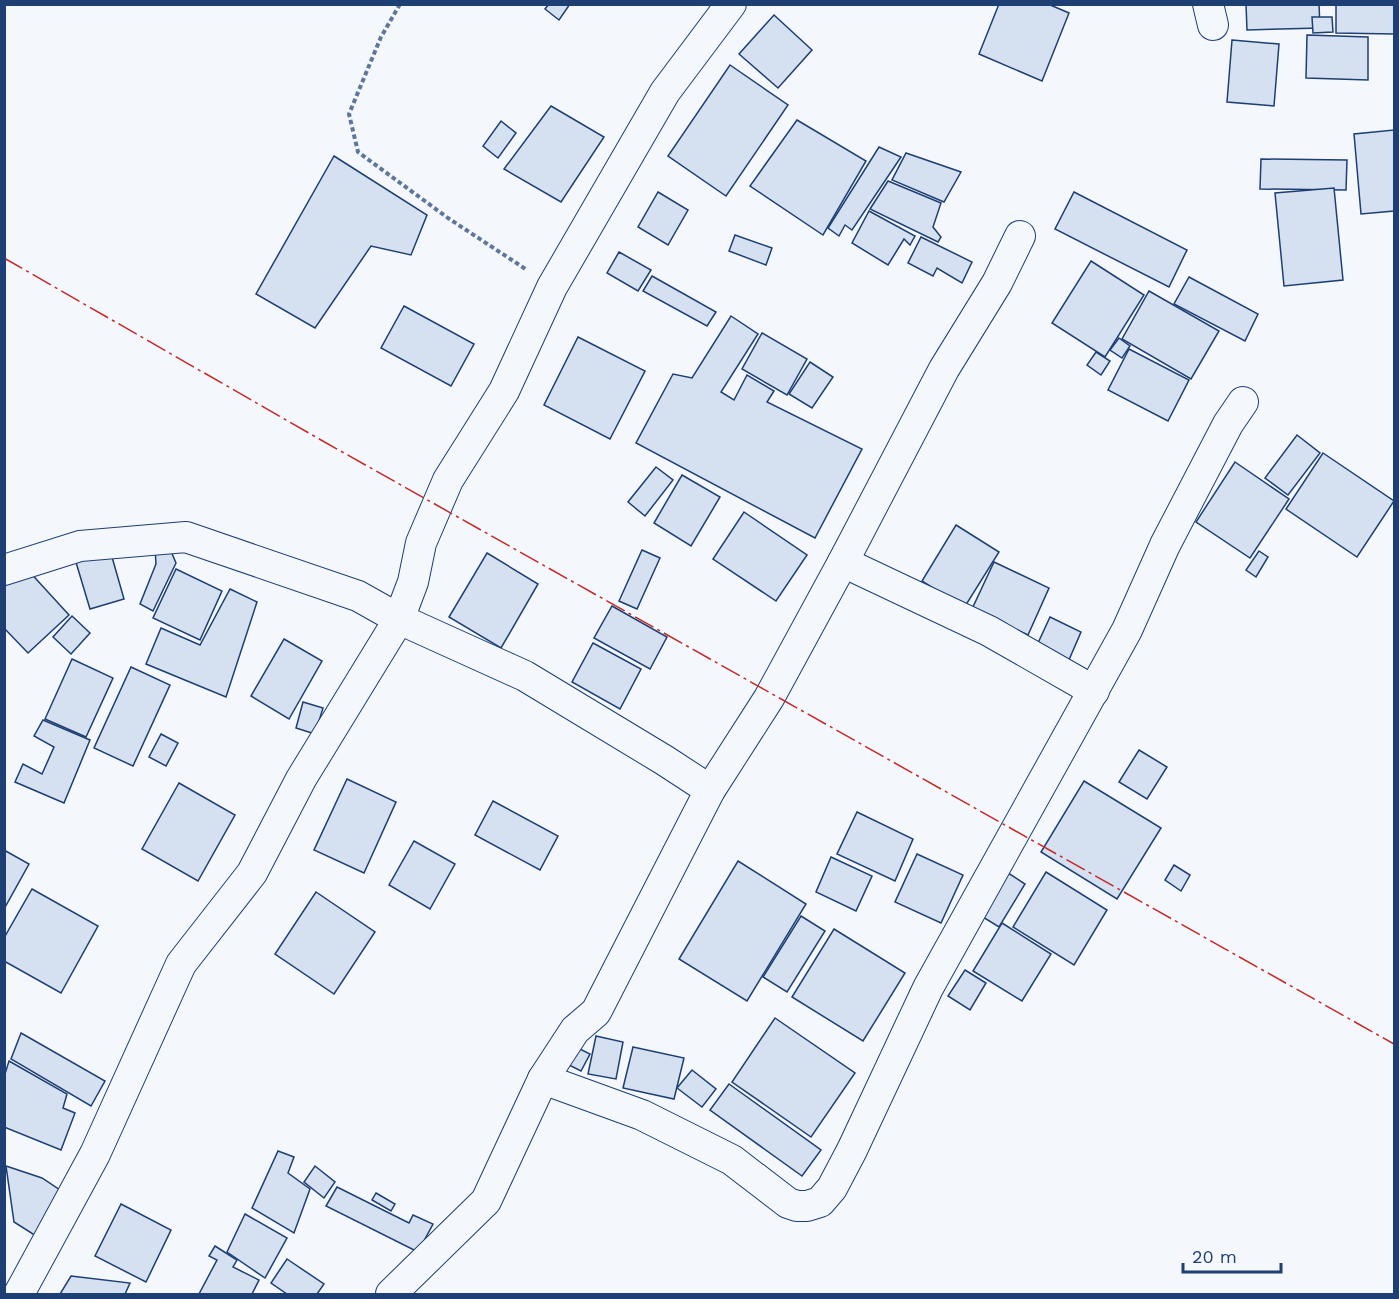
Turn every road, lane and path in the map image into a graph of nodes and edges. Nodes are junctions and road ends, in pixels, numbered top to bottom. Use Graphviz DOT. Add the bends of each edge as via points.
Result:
graph roads {
  1 [pos="400,4"];
  2 [pos="731,4"];
  3 [pos="1020,236"];
  4 [pos="552,287"];
  5 [pos="1243,402"];
  6 [pos="843,562"];
  7 [pos="4,570"];
  8 [pos="399,619"];
  9 [pos="1094,691"];
  10 [pos="710,790"];
  11 [pos="543,1079"];
  12 [pos="19,1294"];
  13 [pos="391,1294"];
  1 -- 4 [label="path" via="381,37 349,114 358,152"];
  2 -- 4 [label="street" via="665,92"];
  3 -- 6 [label="street" via="997,283 944,369"];
  4 -- 8 [label="street" via="504,391 448,480 421,543 413,582"];
  5 -- 9 [label="street" via="1165,545"];
  6 -- 9 [label="street" via="989,631"];
  6 -- 10 [label="street" via="769,698"];
  7 -- 8 [label="street" via="80,546 186,537 358,596"];
  8 -- 10 [label="street" via="525,676"];
  8 -- 12 [label="street" via="301,778 252,873 181,964 95,1154"];
  9 -- 11 [label="street" via="928,988 852,1150 820,1202 807,1206 788,1203 732,1160 642,1115"];
  10 -- 11 [label="street" via="596,1012 575,1030"];
  11 -- 13 [label="street" via="486,1201"];
}
